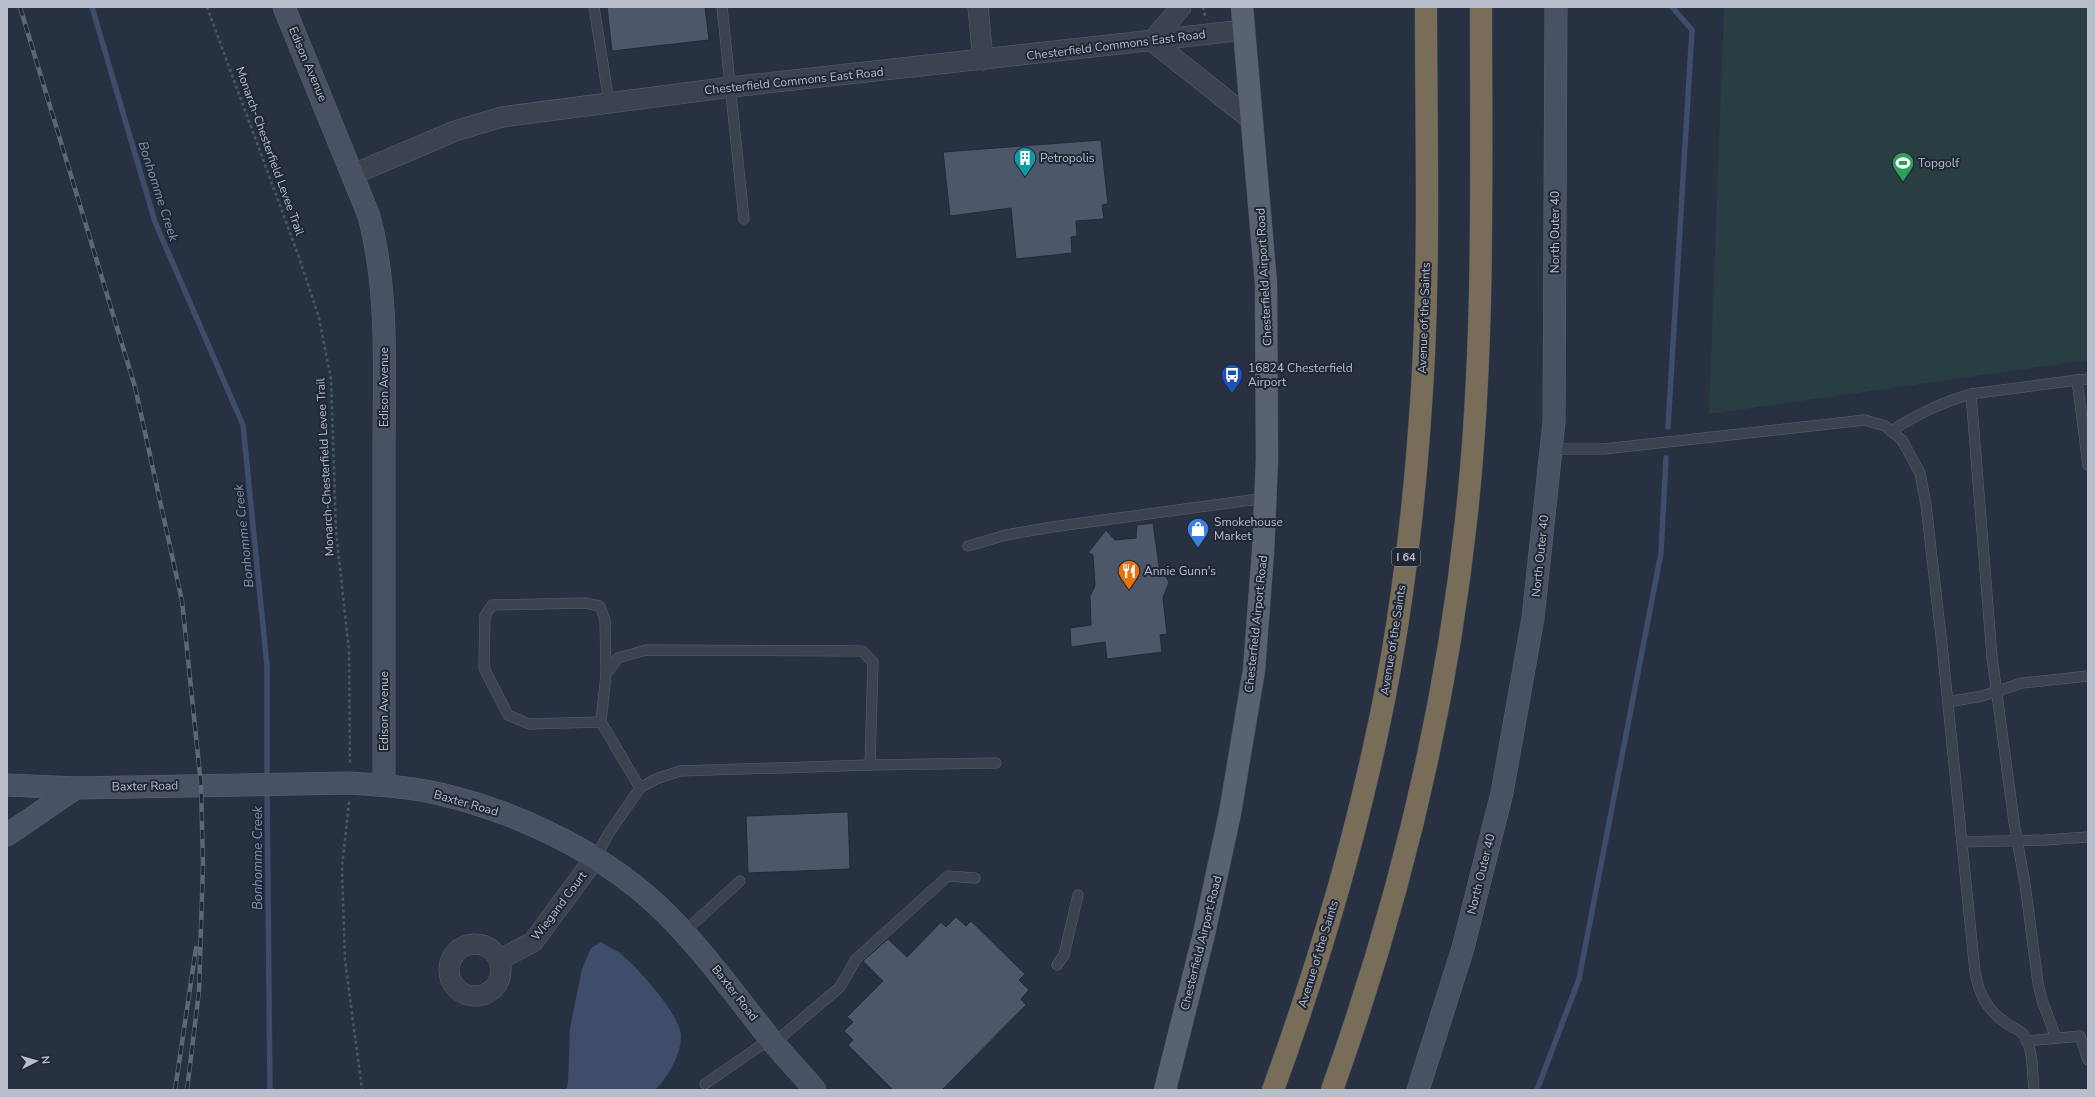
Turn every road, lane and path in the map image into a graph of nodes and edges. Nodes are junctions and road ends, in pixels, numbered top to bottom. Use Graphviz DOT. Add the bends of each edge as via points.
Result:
graph roads {
  1 [pos="207,7"];
  2 [pos="284,7"];
  3 [pos="594,7"];
  4 [pos="722,7"];
  5 [pos="978,7"];
  6 [pos="1181,7"];
  7 [pos="1203,7"];
  8 [pos="1242,7"];
  9 [pos="1426,7"];
  10 [pos="1481,7"];
  11 [pos="1556,7"];
  12 [pos="1205,18"];
  13 [pos="1245,30"];
  14 [pos="1152,41"];
  15 [pos="983,60"];
  16 [pos="731,87"];
  17 [pos="609,102"];
  18 [pos="1253,121"];
  19 [pos="354,174"];
  20 [pos="744,219"];
  21 [pos="2088,378"];
  22 [pos="2077,380"];
  23 [pos="1971,394"];
  24 [pos="1891,431"];
  25 [pos="1551,449"];
  26 [pos="2088,465"];
  27 [pos="1266,498"];
  28 [pos="968,546"];
  29 [pos="606,674"];
  30 [pos="2088,676"];
  31 [pos="1998,691"];
  32 [pos="1948,702"];
  33 [pos="601,722"];
  34 [pos="350,754"];
  35 [pos="996,763"];
  36 [pos="870,765"];
  37 [pos="7,785"];
  38 [pos="384,785"];
  39 [pos="76,788"];
  40 [pos="640,788"];
  41 [pos="349,799"];
  42 [pos="7,836"];
  43 [pos="2088,837"];
  44 [pos="2017,841"];
  45 [pos="1962,842"];
  46 [pos="595,858"];
  47 [pos="975,878"];
  48 [pos="740,881"];
  49 [pos="1078,895"];
  50 [pos="684,932"];
  51 [pos="499,960"];
  52 [pos="1057,965"];
  53 [pos="2056,1038"];
  54 [pos="772,1041"];
  55 [pos="2026,1041"];
  56 [pos="2088,1060"];
  57 [pos="705,1084"];
  58 [pos="362,1090"];
  59 [pos="815,1090"];
  60 [pos="1165,1090"];
  61 [pos="1273,1090"];
  62 [pos="1332,1090"];
  63 [pos="1418,1090"];
  64 [pos="2034,1090"];
  1 -- 34 [label="path, Monarch-Chesterfield Levee Trail" via="300,260 319,318 331,379 336,531 349,651"];
  2 -- 19 [label="street, Edison Avenue"];
  3 -- 17 [label="lane"];
  4 -- 16 [label="lane"];
  5 -- 15 [label="street"];
  6 -- 14 [label="street"];
  7 -- 12 [label="path"];
  8 -- 13 [label="main road, Chesterfield Airport Road"];
  9 -- 61 [label="highway, Avenue of the Saints / I 64" via="1426,249 1422,387 1417,458 1401,594 1378,729 1354,827 1324,938"];
  10 -- 62 [label="highway" via="1480,314 1472,460 1458,583 1434,728 1403,860 1379,950"];
  11 -- 25 [label="street, North Outer 40" via="1554,414"];
  13 -- 14 [label="street, Chesterfield Commons East Road"];
  13 -- 18 [label="main road, Chesterfield Airport Road"];
  14 -- 15 [label="street, Chesterfield Commons East Road"];
  14 -- 18 [label="street"];
  15 -- 16 [label="street, Chesterfield Commons East Road"];
  16 -- 17 [label="street, Chesterfield Commons East Road"];
  16 -- 20 [label="lane"];
  17 -- 19 [label="street, Chesterfield Commons East Road" via="502,117 455,131"];
  18 -- 27 [label="main road, Chesterfield Airport Road" via="1266,284"];
  19 -- 38 [label="street, Edison Avenue" via="377,245 382,284"];
  21 -- 22 [label="lane"];
  22 -- 23 [label="lane"];
  22 -- 26 [label="lane"];
  23 -- 24 [label="lane" via="1915,416"];
  23 -- 31 [label="lane" via="1992,657"];
  24 -- 25 [label="lane" via="1885,426 1865,420 1611,448"];
  24 -- 32 [label="lane" via="1902,440 1920,473 1926,505"];
  25 -- 63 [label="street, North Outer 40" via="1533,618 1502,793 1463,948"];
  27 -- 28 [label="lane" via="1044,528"];
  27 -- 60 [label="main road, Chesterfield Airport Road" via="1254,670 1232,806 1204,934"];
  29 -- 33 [label="lane"];
  29 -- 33 [label="lane" via="605,620 600,606 585,603 492,605 485,616 484,668 508,715 529,724"];
  29 -- 36 [label="lane" via="618,658 646,650 862,651 873,662"];
  30 -- 31 [label="lane" via="2022,683"];
  31 -- 32 [label="lane"];
  31 -- 44 [label="lane"];
  32 -- 45 [label="lane"];
  33 -- 40 [label="lane"];
  35 -- 36 [label="lane"];
  36 -- 40 [label="lane" via="680,771 656,779"];
  37 -- 39 [label="street, Baxter Road"];
  38 -- 39 [label="street, Baxter Road" via="318,783"];
  38 -- 46 [label="street, Baxter Road" via="439,794 480,805 536,828"];
  39 -- 42 [label="street"];
  40 -- 46 [label="lane"];
  41 -- 58 [label="path" via="342,867 345,960"];
  43 -- 44 [label="lane"];
  44 -- 45 [label="lane"];
  44 -- 53 [label="lane" via="2038,983"];
  45 -- 55 [label="lane" via="1979,991 1985,1004 2005,1023 2022,1033"];
  46 -- 50 [label="street, Baxter Road" via="655,904"];
  46 -- 51 [label="street, Wiegand Court" via="533,942"];
  47 -- 54 [label="lane" via="948,876 856,958 840,987"];
  48 -- 50 [label="lane"];
  49 -- 52 [label="lane" via="1064,955"];
  50 -- 54 [label="street, Baxter Road"];
  53 -- 55 [label="lane"];
  53 -- 56 [label="lane" via="2080,1036"];
  54 -- 57 [label="lane"];
  54 -- 59 [label="street, Baxter Road"];
  55 -- 64 [label="lane"];
}
